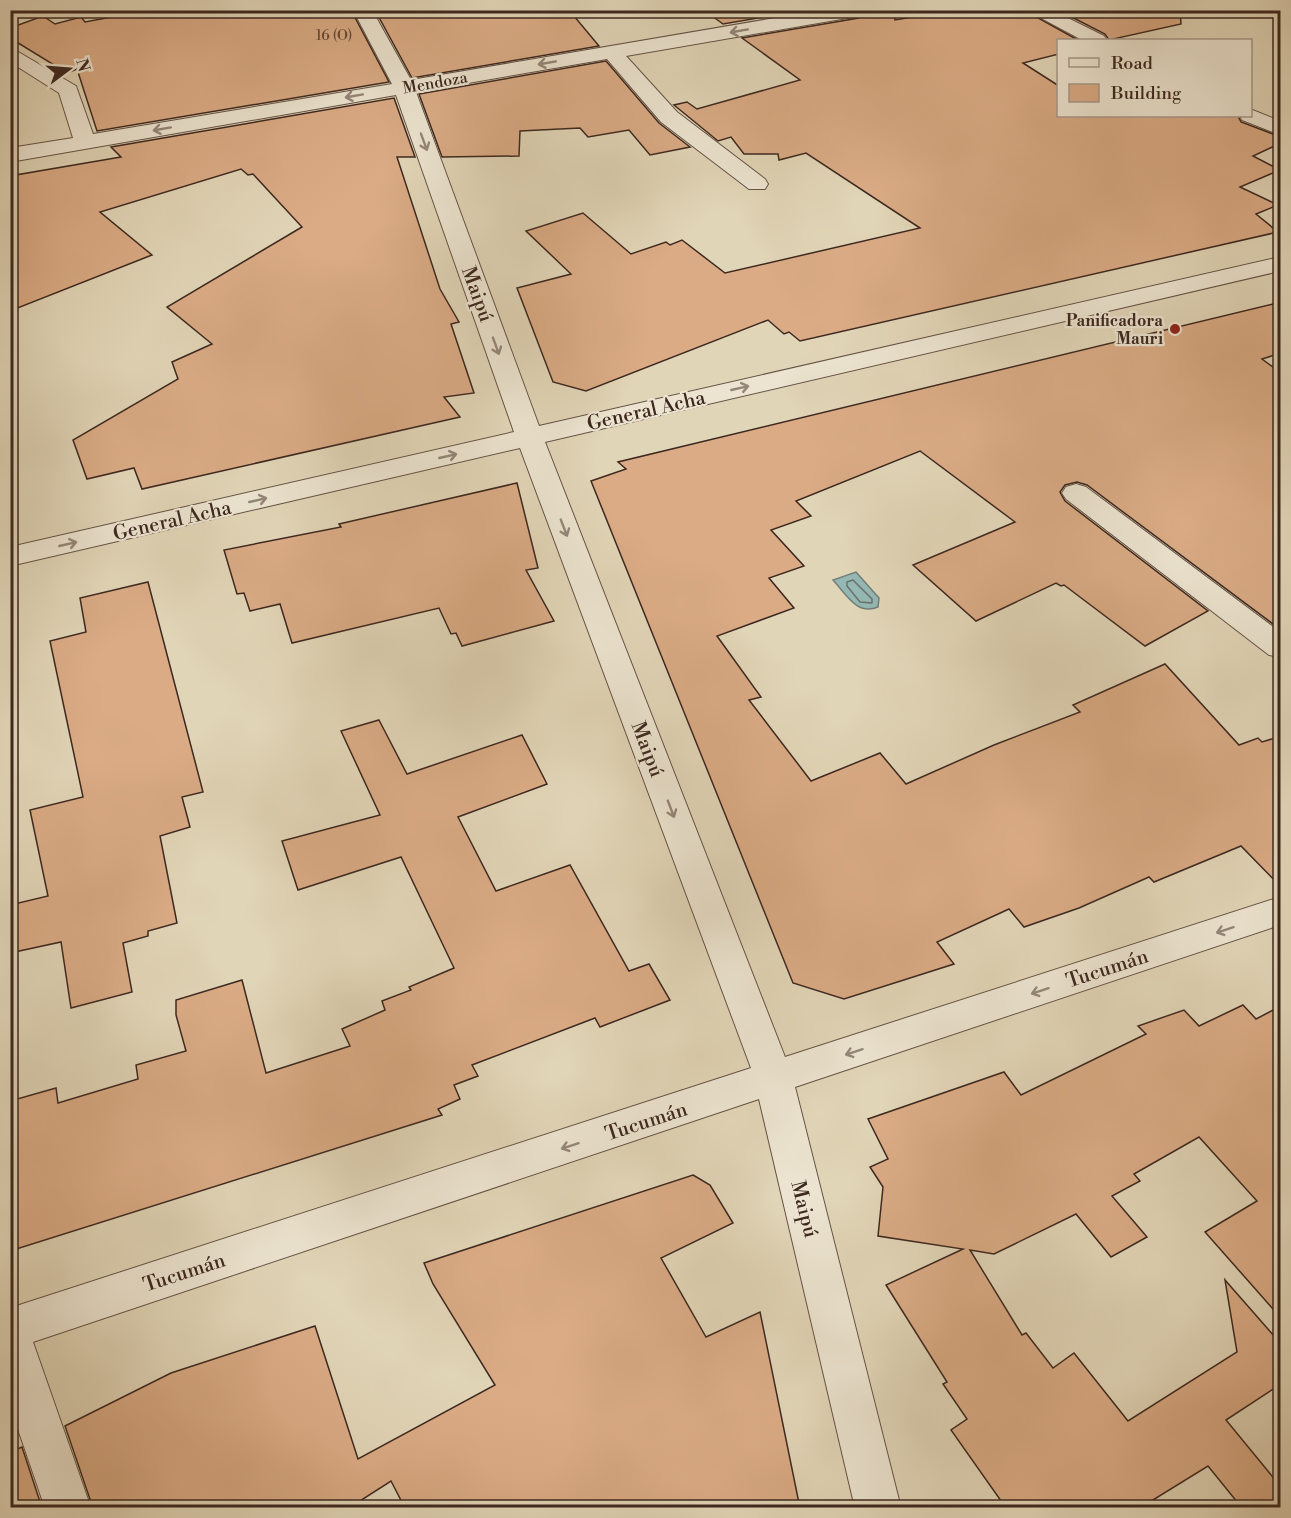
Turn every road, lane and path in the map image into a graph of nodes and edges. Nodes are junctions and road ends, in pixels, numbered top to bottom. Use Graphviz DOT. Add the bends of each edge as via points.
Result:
graph roads {
  1 [pos="362,10"];
  2 [pos="859,10"];
  3 [pos="1035,10"];
  4 [pos="1095,39"];
  5 [pos="612,52"];
  6 [pos="10,53"];
  7 [pos="404,87"];
  8 [pos="1252,115"];
  9 [pos="1281,129"];
  10 [pos="85,142"];
  11 [pos="10,155"];
  12 [pos="757,184"];
  13 [pos="1281,264"];
  14 [pos="529,437"];
  15 [pos="1076,493"];
  16 [pos="10,557"];
  17 [pos="1281,647"];
  18 [pos="1281,911"];
  19 [pos="774,1078"];
  20 [pos="10,1329"];
  21 [pos="10,1339"];
  22 [pos="68,1508"];
  23 [pos="878,1508"];
  1 -- 7 [label="street, Maipú"];
  2 -- 5 [label="street, Mendoza, one-way"];
  3 -- 4 [label="street"];
  5 -- 7 [label="street, Mendoza, one-way"];
  5 -- 12 [label="street" via="669,117"];
  6 -- 10 [label="street" via="69,90"];
  7 -- 10 [label="street, Mendoza, one-way"];
  7 -- 14 [label="street, Maipú, one-way"];
  8 -- 9 [label="street"];
  10 -- 11 [label="street, Mendoza"];
  14 -- 13 [label="street, General Acha, one-way"];
  16 -- 14 [label="street, General Acha, one-way"];
  14 -- 19 [label="street, Maipú, one-way"];
  15 -- 17 [label="street"];
  18 -- 19 [label="street, Tucumán, one-way"];
  19 -- 20 [label="street, Tucumán, one-way"];
  19 -- 23 [label="street, Maipú"];
  21 -- 22 [label="street"];
}
